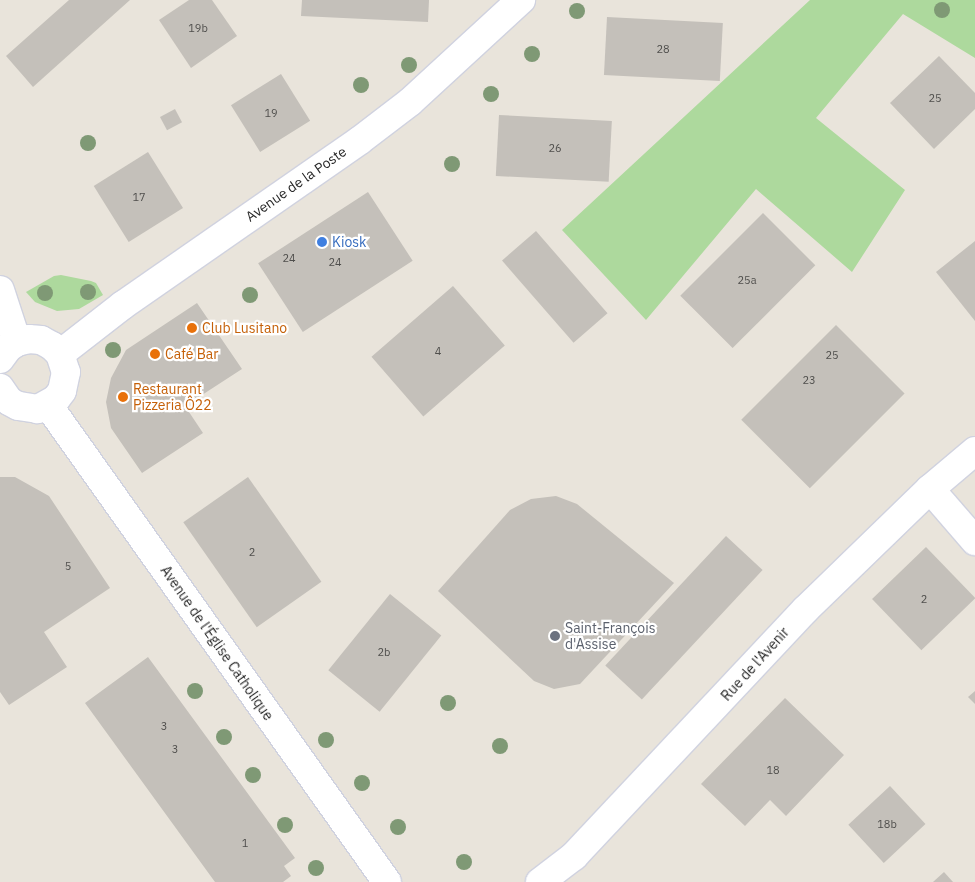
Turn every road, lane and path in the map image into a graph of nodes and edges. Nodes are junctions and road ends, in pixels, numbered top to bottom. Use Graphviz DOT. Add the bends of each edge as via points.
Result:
graph roads {
  1 [pos="521,0"];
  2 [pos="0,290"];
  3 [pos="9,351"];
  4 [pos="60,354"];
  5 [pos="0,388"];
  6 [pos="48,405"];
  7 [pos="975,452"];
  8 [pos="930,489"];
  9 [pos="975,541"];
  10 [pos="387,882"];
  11 [pos="540,882"];
  1 -- 4 [label="street, Avenue de la Poste" via="403,108 123,304"];
  2 -- 3 [label="street"];
  3 -- 4 [label="street" via="29,339 40,340"];
  4 -- 6 [label="street" via="65,363 66,382 56,399"];
  5 -- 6 [label="street" via="18,406 38,409"];
  6 -- 10 [label="street, Avenue de l'Église Catholique"];
  7 -- 8 [label="street, Rue de l'Avenir"];
  8 -- 9 [label="street"];
  8 -- 11 [label="street, Rue de l'Avenir" via="805,610 574,856"];
}
